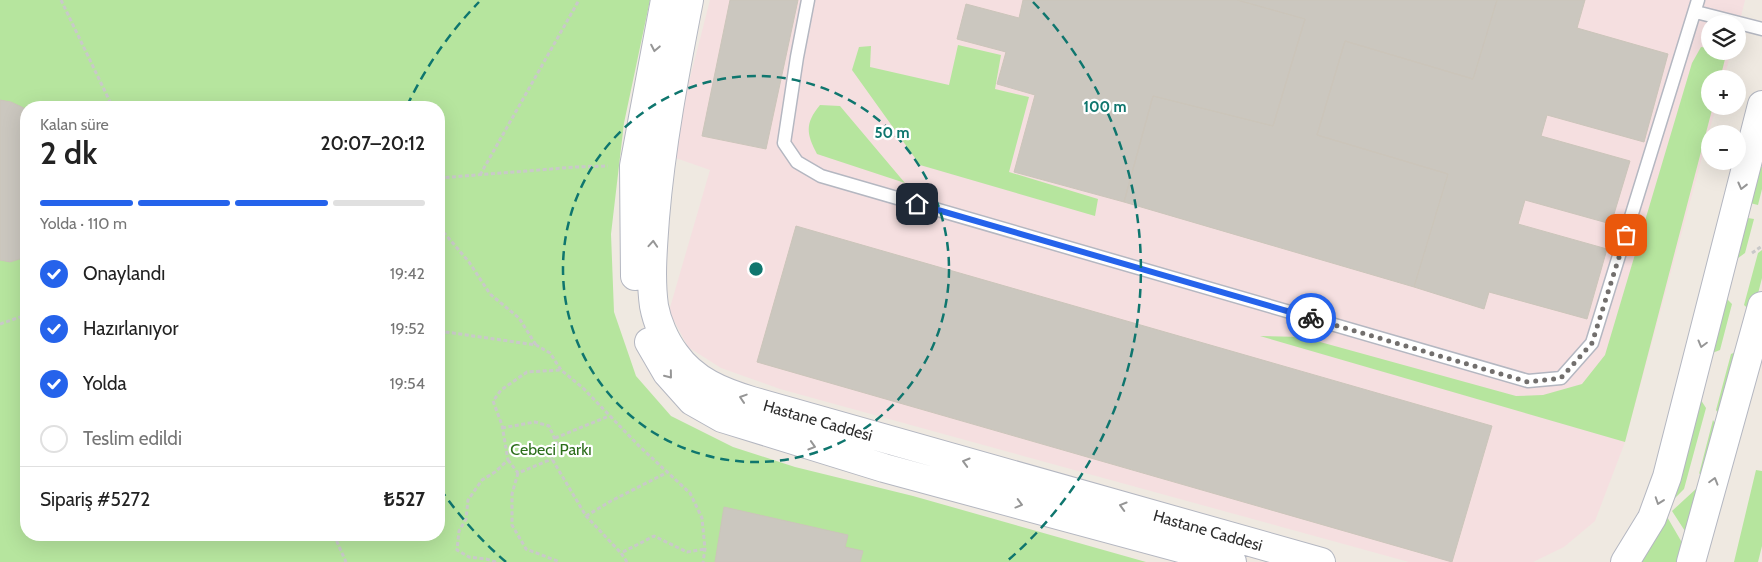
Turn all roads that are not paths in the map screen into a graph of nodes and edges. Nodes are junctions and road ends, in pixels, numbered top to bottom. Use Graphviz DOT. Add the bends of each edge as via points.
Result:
graph roads {
  1 [pos="665,0"];
  2 [pos="689,0"];
  3 [pos="808,0"];
  4 [pos="1697,6"];
  5 [pos="1762,29"];
  6 [pos="1762,105"];
  7 [pos="1762,306"];
  8 [pos="1232,562"];
  9 [pos="1321,562"];
  10 [pos="1624,562"];
  11 [pos="1691,562"];
  1 -- 8 [label="main road, Hastane Caddesi, one-way" via="634,166 636,296 646,338 667,373 692,401 722,418 884,468"];
  9 -- 2 [label="main road, Hastane Caddesi, one-way" via="752,401 721,391 697,376 675,355 662,332 654,308 652,281 658,180"];
  3 -- 4 [label="lane" via="784,143 797,162 822,176 1528,382 1561,378 1592,343"];
  4 -- 5 [label="lane"];
  6 -- 10 [label="main road, one-way" via="1667,477 1652,518"];
  11 -- 7 [label="main road, one-way"];
}
